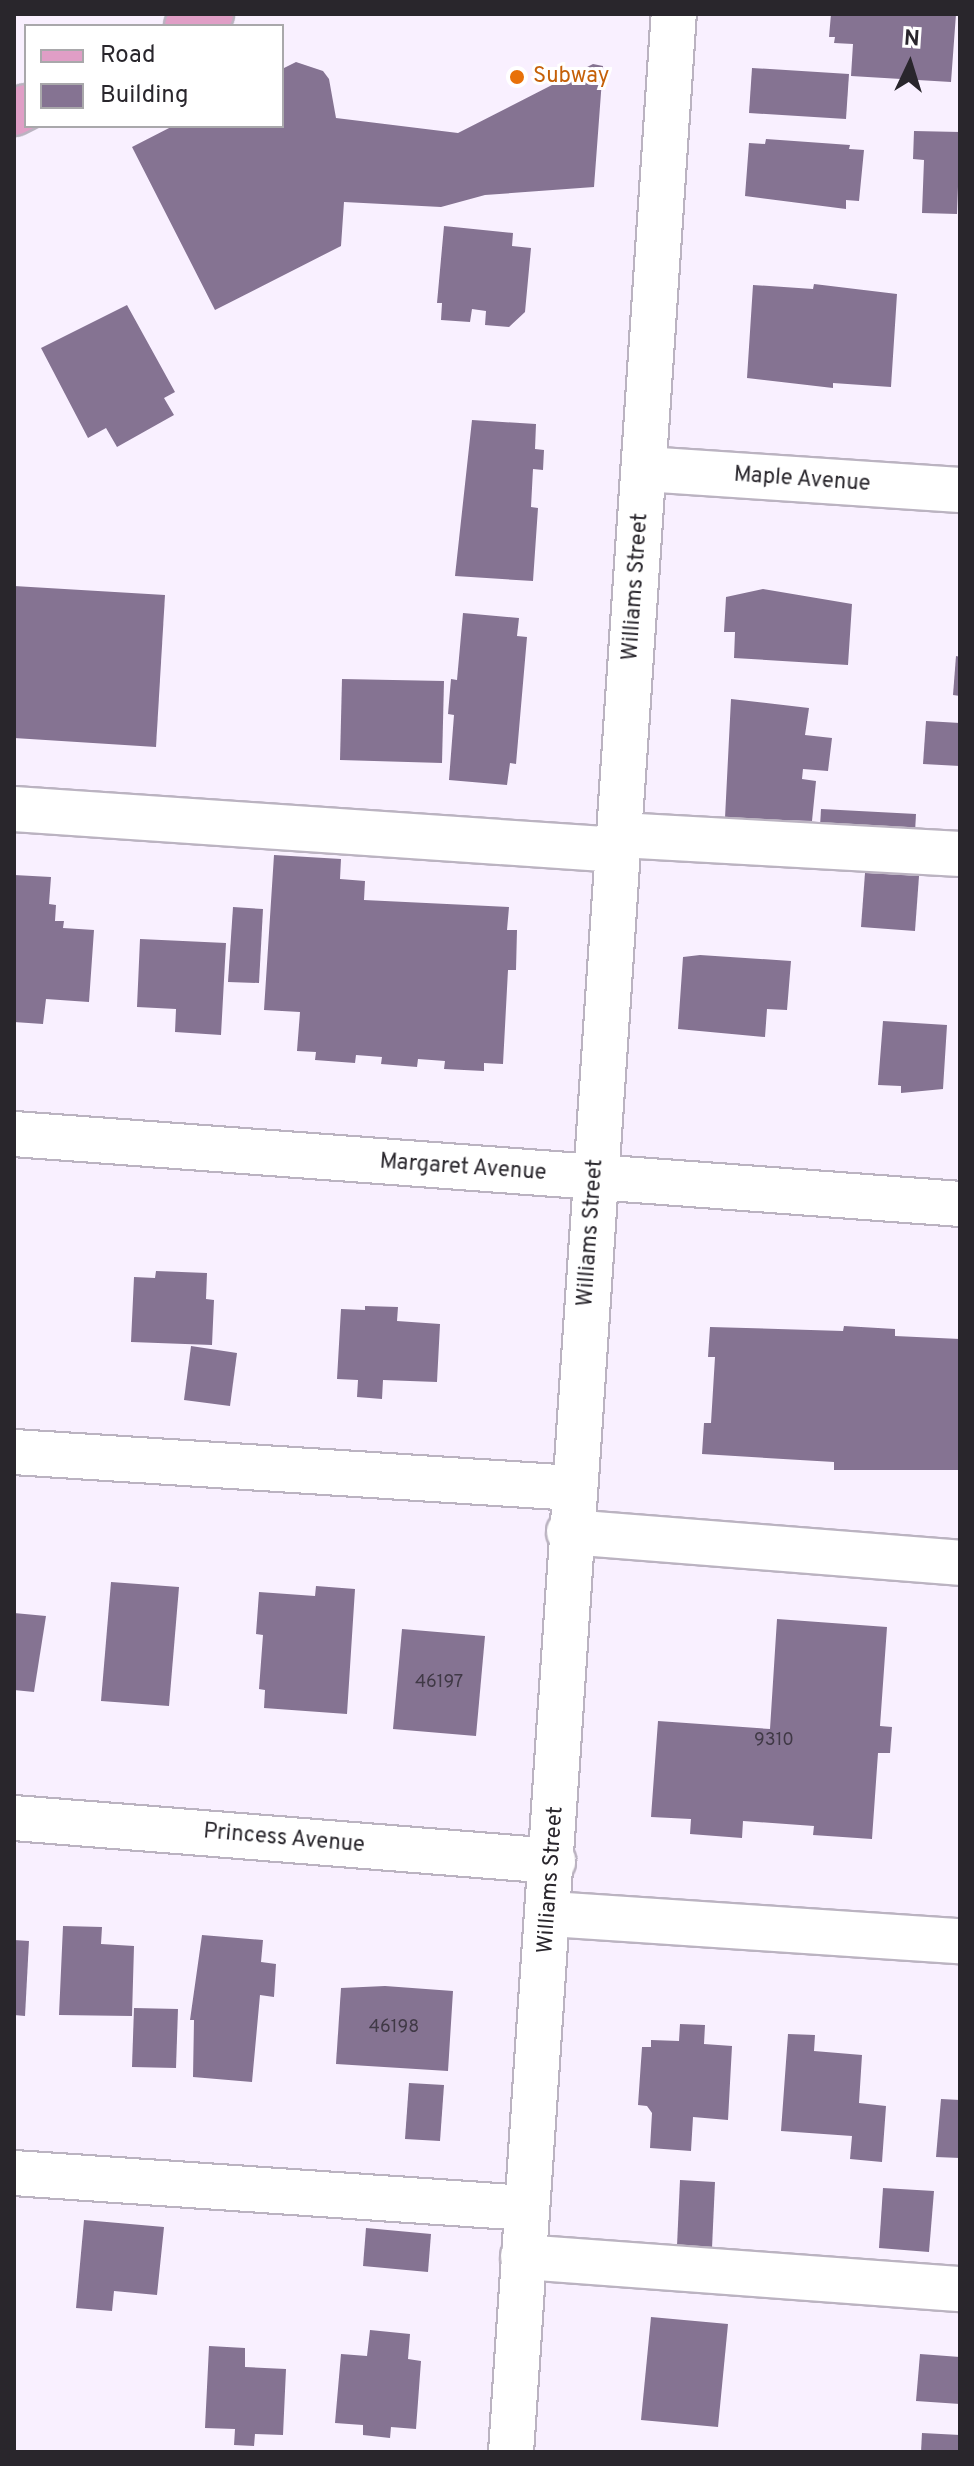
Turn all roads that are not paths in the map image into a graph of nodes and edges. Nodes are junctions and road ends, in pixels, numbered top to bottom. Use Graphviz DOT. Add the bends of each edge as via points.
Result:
graph roads {
  1 [pos="211,14"];
  2 [pos="674,14"];
  3 [pos="191,24"];
  4 [pos="644,469"];
  5 [pos="960,490"];
  6 [pos="14,809"];
  7 [pos="620,842"];
  8 [pos="960,854"];
  9 [pos="14,1134"];
  10 [pos="595,1177"];
  11 [pos="960,1204"];
  12 [pos="14,1452"];
  13 [pos="573,1488"];
  14 [pos="569,1532"];
  15 [pos="960,1563"];
  16 [pos="14,1818"];
  17 [pos="553,1861"];
  18 [pos="550,1914"];
  19 [pos="960,1941"];
  20 [pos="14,2173"];
  21 [pos="526,2208"];
  22 [pos="523,2257"];
  23 [pos="960,2289"];
  24 [pos="511,2452"];
  1 -- 3 [label="main road"];
  2 -- 4 [label="street, Williams Street"];
  4 -- 5 [label="street, Maple Avenue"];
  4 -- 7 [label="street, Williams Street"];
  6 -- 7 [label="street"];
  7 -- 8 [label="street"];
  7 -- 10 [label="street, Williams Street"];
  9 -- 10 [label="street, Margaret Avenue"];
  10 -- 11 [label="street, Margaret Avenue"];
  10 -- 13 [label="street, Williams Street"];
  12 -- 13 [label="street"];
  13 -- 14 [label="street, Williams Street"];
  14 -- 15 [label="street"];
  14 -- 17 [label="street, Williams Street"];
  16 -- 17 [label="street, Princess Avenue"];
  17 -- 18 [label="street, Williams Street"];
  18 -- 19 [label="street"];
  18 -- 21 [label="street, Williams Street"];
  20 -- 21 [label="street"];
  21 -- 22 [label="street, Williams Street"];
  22 -- 23 [label="street"];
  22 -- 24 [label="street, Williams Street"];
}
